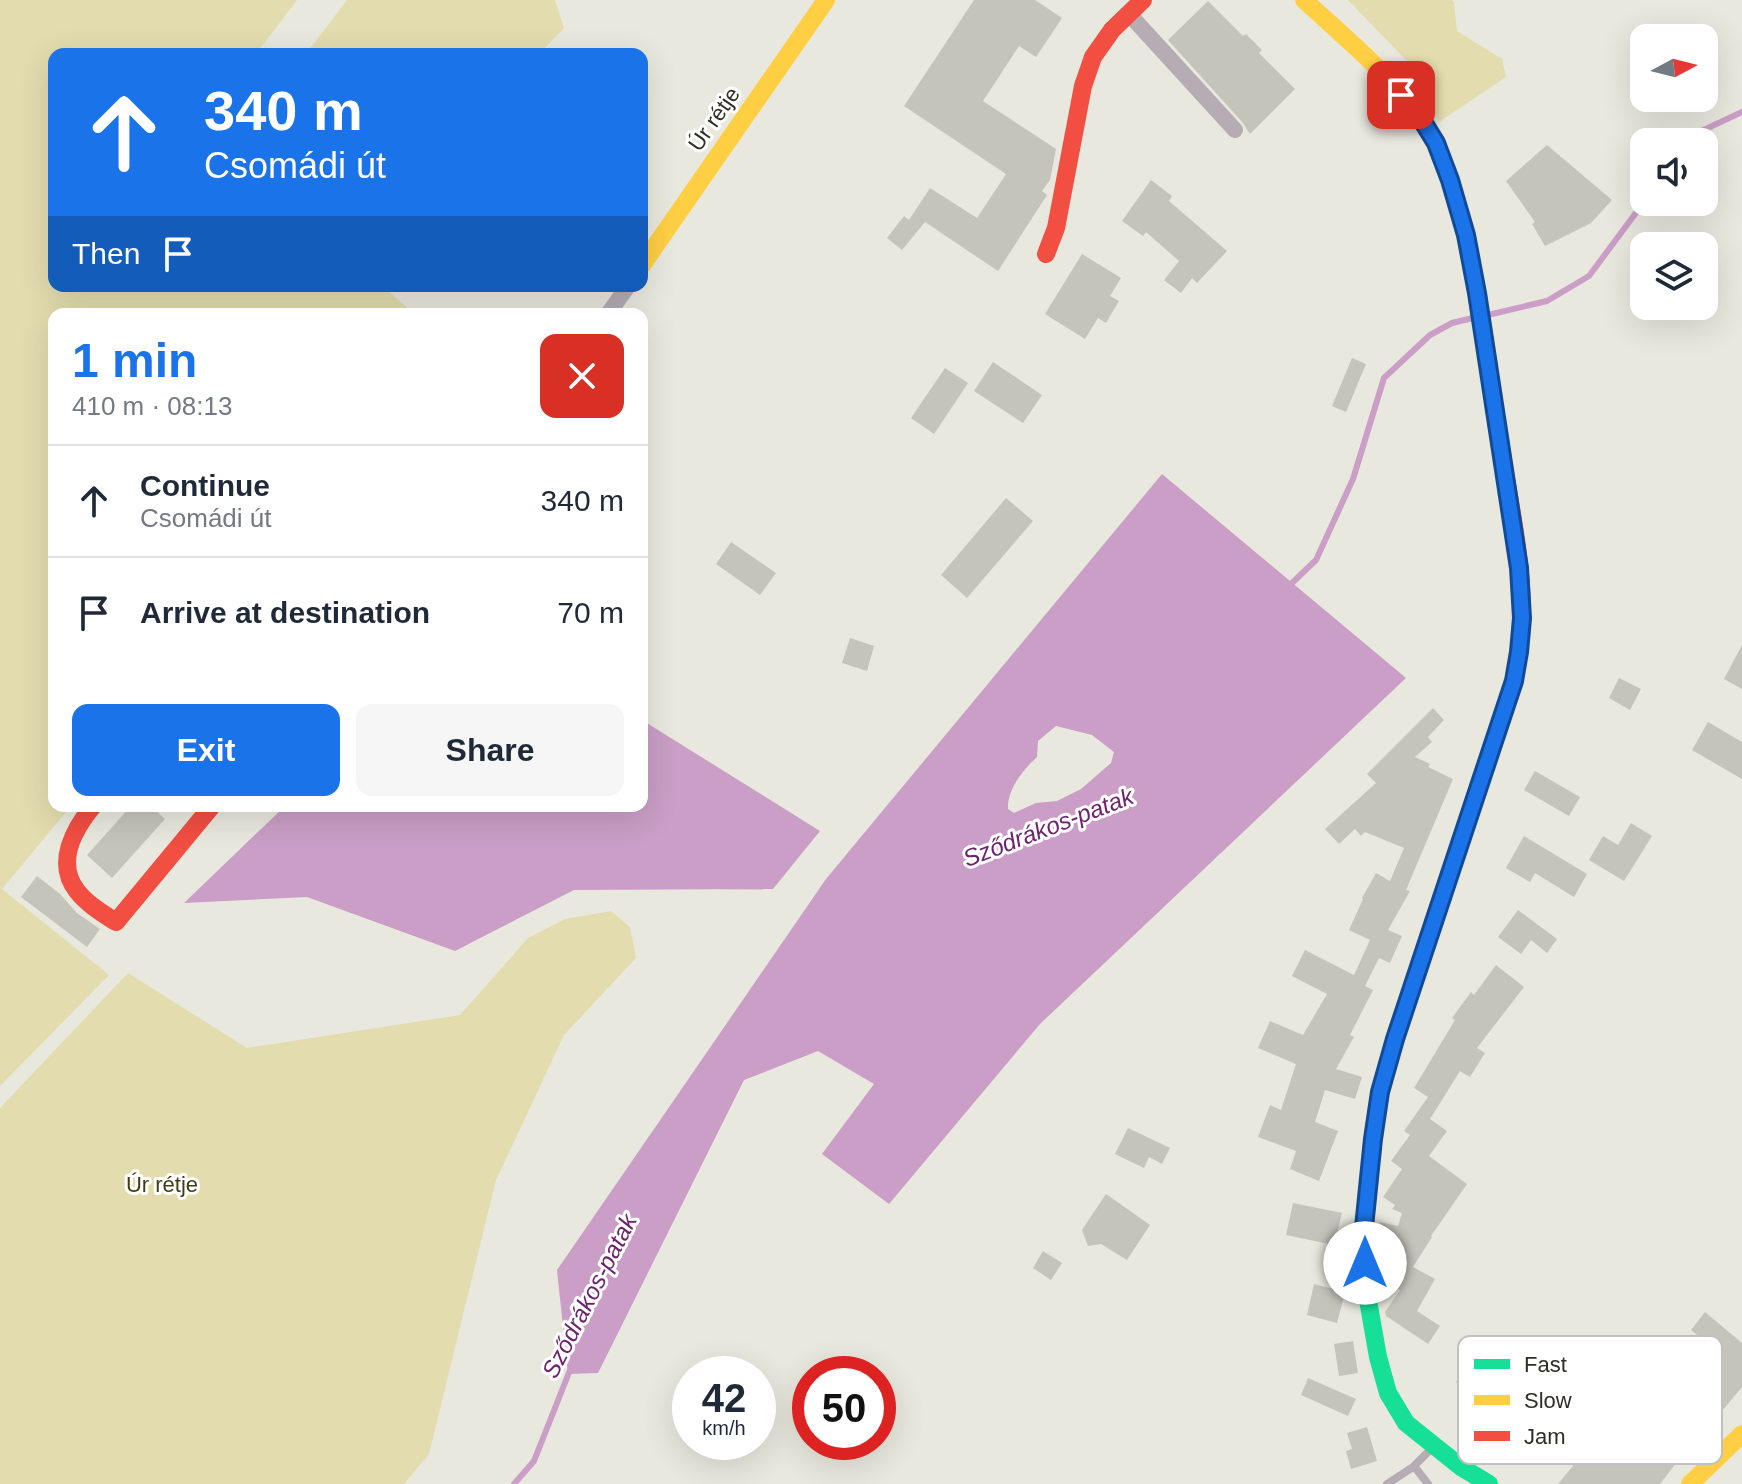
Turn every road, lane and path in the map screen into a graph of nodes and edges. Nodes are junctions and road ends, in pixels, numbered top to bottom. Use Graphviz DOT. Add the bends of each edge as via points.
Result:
graph roads {
  1 [pos="826,0"];
  2 [pos="1143,0"];
  3 [pos="1304,0"];
  4 [pos="1129,14"];
  5 [pos="1235,130"];
  6 [pos="1046,254"];
  7 [pos="648,256"];
  8 [pos="88,812"];
  9 [pos="207,812"];
  10 [pos="1742,1434"];
  11 [pos="1435,1445"];
  12 [pos="1722,1453"];
  13 [pos="1454,1461"];
  14 [pos="1711,1464"];
  15 [pos="1414,1466"];
  16 [pos="1387,1484"];
  17 [pos="1428,1484"];
  18 [pos="1468,1484"];
  19 [pos="1489,1484"];
  20 [pos="1690,1484"];
  1 -- 7 [label="main road, Úr rétje"];
  2 -- 4 [label="main road"];
  3 -- 11 [label="main road" via="1383,73 1436,143 1466,235 1519,568 1522,618 1514,681 1380,1092 1363,1237 1366,1289 1388,1393 1406,1423"];
  4 -- 5 [label="street"];
  4 -- 6 [label="main road" via="1112,30 1088,71"];
  8 -- 9 [label="main road" via="68,846 66,863 72,885 116,922"];
  10 -- 12 [label="main road"];
  11 -- 13 [label="main road"];
  11 -- 15 [label="lane"];
  13 -- 18 [label="main road"];
  13 -- 19 [label="main road"];
  14 -- 20 [label="main road"];
  15 -- 16 [label="lane"];
  15 -- 17 [label="lane"];
}
